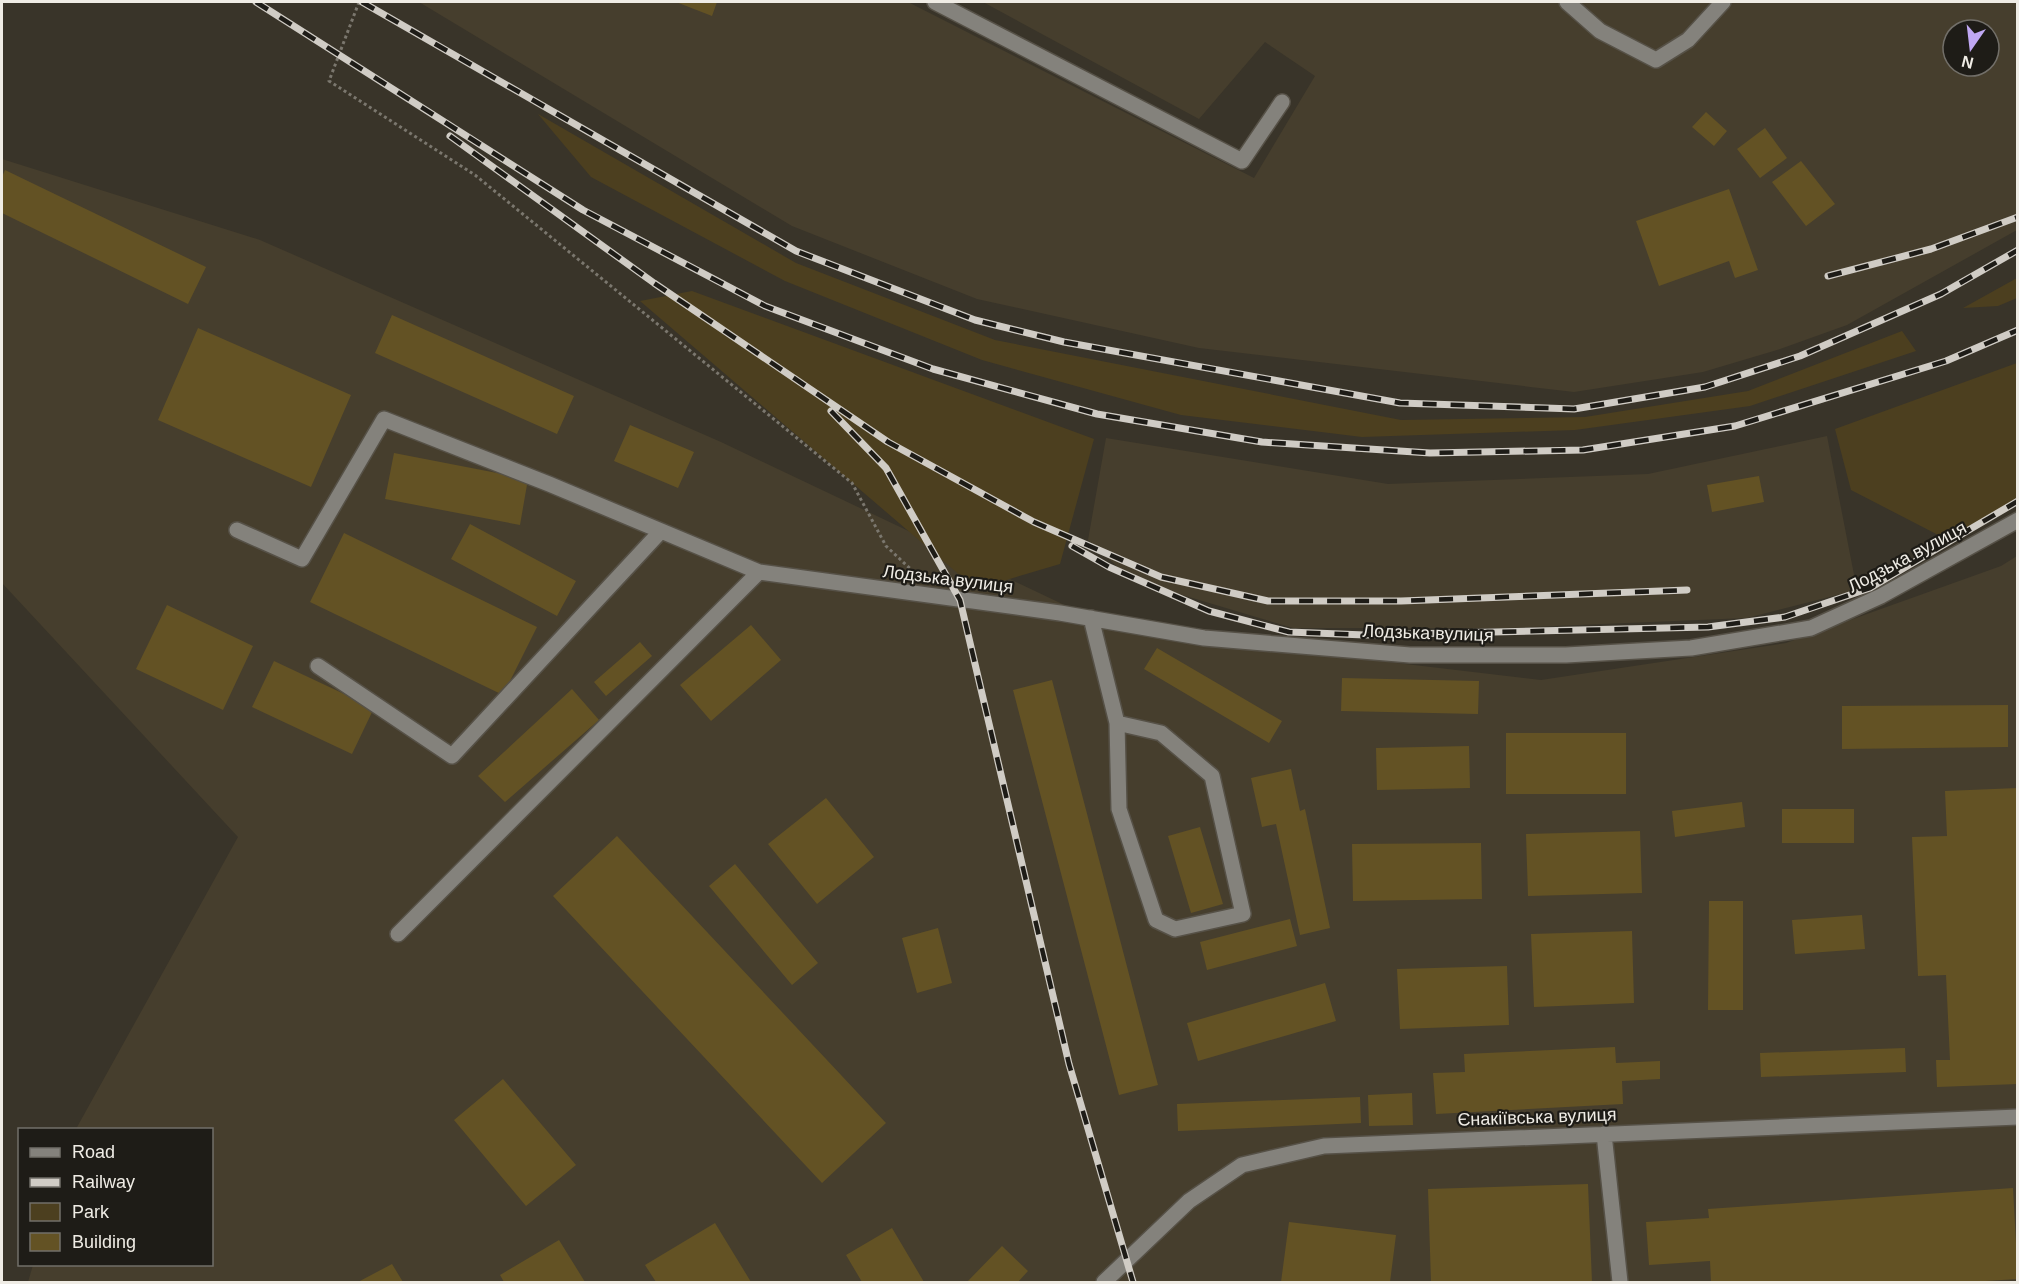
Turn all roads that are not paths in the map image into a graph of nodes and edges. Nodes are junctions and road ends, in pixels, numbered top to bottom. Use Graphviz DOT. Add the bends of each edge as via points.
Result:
graph roads {
  1 [pos="935,2"];
  2 [pos="1567,2"];
  3 [pos="1723,2"];
  4 [pos="1282,102"];
  5 [pos="2018,520"];
  6 [pos="237,530"];
  7 [pos="661,531"];
  8 [pos="759,572"];
  9 [pos="1091,618"];
  10 [pos="318,666"];
  11 [pos="1117,723"];
  12 [pos="398,934"];
  13 [pos="2018,1117"];
  14 [pos="1604,1134"];
  15 [pos="1104,1282"];
  16 [pos="1620,1282"];
  1 -- 4 [label="street" via="1242,161"];
  2 -- 3 [label="street" via="1600,30 1656,60 1689,40"];
  5 -- 9 [label="street, Лодзька вулиця" via="1881,596 1811,628 1691,648 1566,655 1410,655 1204,638"];
  6 -- 7 [label="street, Лодзька вулиця" via="303,559 384,419"];
  7 -- 8 [label="street, Лодзька вулиця"];
  7 -- 10 [label="street" via="452,756"];
  8 -- 9 [label="street, Лодзька вулиця"];
  8 -- 12 [label="street"];
  9 -- 11 [label="street"];
  11 -- 11 [label="street" via="1161,733 1212,776 1243,914 1175,929 1156,920 1119,809"];
  13 -- 14 [label="street, Єнакіївська вулиця"];
  14 -- 15 [label="street, Єнакіївська вулиця" via="1324,1146 1242,1165 1189,1201"];
  14 -- 16 [label="street"];
}
